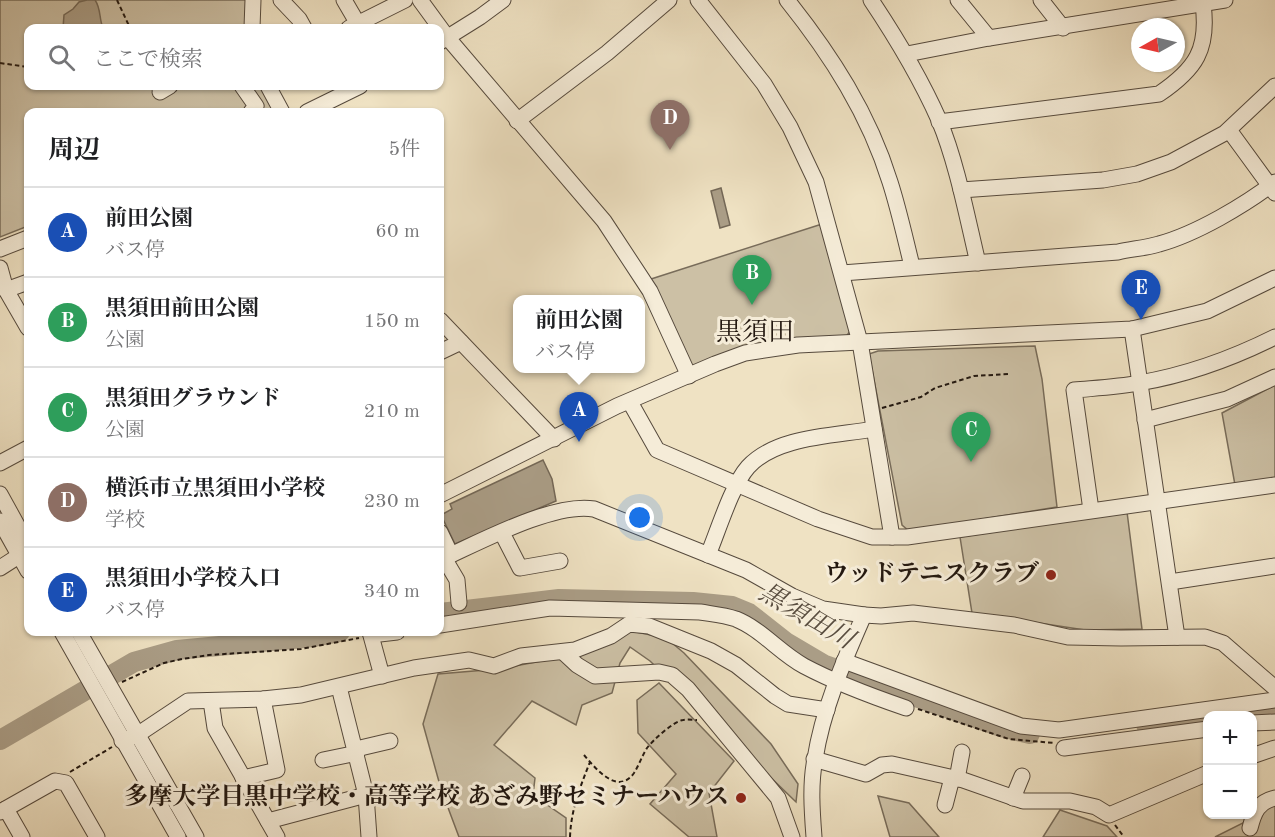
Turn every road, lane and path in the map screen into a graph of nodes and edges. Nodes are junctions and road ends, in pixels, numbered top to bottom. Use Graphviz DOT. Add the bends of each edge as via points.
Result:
graph roads {
  1 [pos="117,0"];
  2 [pos="253,0"];
  3 [pos="281,0"];
  4 [pos="344,0"];
  5 [pos="405,0"];
  6 [pos="420,0"];
  7 [pos="503,0"];
  8 [pos="669,0"];
  9 [pos="698,0"];
  10 [pos="787,0"];
  11 [pos="871,0"];
  12 [pos="958,0"];
  13 [pos="1041,0"];
  14 [pos="1225,0"];
  15 [pos="1203,4"];
  16 [pos="128,24"];
  17 [pos="252,24"];
  18 [pos="301,24"];
  19 [pos="353,24"];
  20 [pos="358,24"];
  21 [pos="434,24"];
  22 [pos="1063,28"];
  23 [pos="989,38"];
  24 [pos="444,39"];
  25 [pos="444,41"];
  26 [pos="907,54"];
  27 [pos="0,63"];
  28 [pos="24,66"];
  29 [pos="1275,86"];
  30 [pos="245,90"];
  31 [pos="270,90"];
  32 [pos="352,90"];
  33 [pos="255,108"];
  34 [pos="280,108"];
  35 [pos="315,108"];
  36 [pos="517,121"];
  37 [pos="939,122"];
  38 [pos="1229,130"];
  39 [pos="1273,187"];
  40 [pos="961,190"];
  41 [pos="24,240"];
  42 [pos="0,249"];
  43 [pos="978,262"];
  44 [pos="912,266"];
  45 [pos="0,268"];
  46 [pos="842,273"];
  47 [pos="1275,278"];
  48 [pos="24,283"];
  49 [pos="6,290"];
  50 [pos="24,321"];
  51 [pos="444,324"];
  52 [pos="1132,329"];
  53 [pos="1275,337"];
  54 [pos="461,342"];
  55 [pos="860,342"];
  56 [pos="444,350"];
  57 [pos="1008,374"];
  58 [pos="688,376"];
  59 [pos="1275,377"];
  60 [pos="1139,383"];
  61 [pos="630,402"];
  62 [pos="872,410"];
  63 [pos="1145,420"];
  64 [pos="874,429"];
  65 [pos="554,439"];
  66 [pos="24,450"];
  67 [pos="0,463"];
  68 [pos="737,484"];
  69 [pos="1275,485"];
  70 [pos="444,493"];
  71 [pos="0,494"];
  72 [pos="1157,501"];
  73 [pos="1091,510"];
  74 [pos="0,521"];
  75 [pos="502,532"];
  76 [pos="892,537"];
  77 [pos="24,547"];
  78 [pos="24,549"];
  79 [pos="24,552"];
  80 [pos="708,555"];
  81 [pos="445,558"];
  82 [pos="560,561"];
  83 [pos="1275,566"];
  84 [pos="0,568"];
  85 [pos="1170,582"];
  86 [pos="459,603"];
  87 [pos="630,610"];
  88 [pos="864,615"];
  89 [pos="444,624"];
  90 [pos="649,626"];
  91 [pos="64,636"];
  92 [pos="81,636"];
  93 [pos="360,636"];
  94 [pos="371,636"];
  95 [pos="1177,637"];
  96 [pos="563,652"];
  97 [pos="843,663"];
  98 [pos="382,676"];
  99 [pos="837,680"];
  100 [pos="114,686"];
  101 [pos="339,687"];
  102 [pos="1274,689"];
  103 [pos="263,699"];
  104 [pos="211,700"];
  105 [pos="906,708"];
  106 [pos="827,710"];
  107 [pos="1275,722"];
  108 [pos="716,723"];
  109 [pos="1257,723"];
  110 [pos="1203,730"];
  111 [pos="137,735"];
  112 [pos="390,741"];
  113 [pos="117,744"];
  114 [pos="1064,748"];
  115 [pos="1275,748"];
  116 [pos="356,751"];
  117 [pos="962,752"];
  118 [pos="1257,754"];
  119 [pos="584,755"];
  120 [pos="814,759"];
  121 [pos="323,760"];
  122 [pos="590,762"];
  123 [pos="83,765"];
  124 [pos="1203,775"];
  125 [pos="1023,776"];
  126 [pos="243,778"];
  127 [pos="954,778"];
  128 [pos="366,795"];
  129 [pos="1014,798"];
  130 [pos="1275,798"];
  131 [pos="945,805"];
  132 [pos="3,811"];
  133 [pos="268,821"];
  134 [pos="1250,828"];
  135 [pos="21,837"];
  136 [pos="97,837"];
  137 [pos="177,837"];
  138 [pos="196,837"];
  139 [pos="277,837"];
  140 [pos="369,837"];
  141 [pos="570,837"];
  142 [pos="792,837"];
  143 [pos="814,837"];
  1 -- 16 [label="path"];
  2 -- 17 [label="street"];
  3 -- 18 [label="street"];
  4 -- 19 [label="street"];
  5 -- 20 [label="street"];
  6 -- 21 [label="street"];
  7 -- 24 [label="street"];
  8 -- 36 [label="street"];
  9 -- 46 [label="street" via="764,84 795,136 816,182"];
  10 -- 44 [label="street" via="850,88 872,134 890,182"];
  11 -- 26 [label="street"];
  12 -- 23 [label="street"];
  13 -- 22 [label="street"];
  14 -- 15 [label="street"];
  15 -- 22 [label="street"];
  15 -- 37 [label="street" via="1206,22 1197,59 1180,80 1159,94"];
  22 -- 23 [label="street"];
  23 -- 26 [label="street"];
  25 -- 36 [label="street"];
  26 -- 37 [label="street"];
  27 -- 28 [label="path"];
  29 -- 38 [label="street"];
  30 -- 33 [label="street"];
  31 -- 34 [label="street"];
  32 -- 35 [label="street"];
  36 -- 58 [label="street" via="604,221 650,291"];
  37 -- 40 [label="street"];
  38 -- 39 [label="street"];
  38 -- 40 [label="street" via="1171,162 1137,174"];
  39 -- 43 [label="street" via="1193,231 1160,244 1118,252"];
  40 -- 43 [label="street"];
  41 -- 42 [label="street"];
  43 -- 44 [label="street"];
  44 -- 46 [label="street"];
  45 -- 49 [label="street"];
  46 -- 55 [label="street"];
  47 -- 52 [label="street" via="1207,311"];
  48 -- 49 [label="street"];
  49 -- 50 [label="street"];
  51 -- 54 [label="street"];
  52 -- 55 [label="street"];
  52 -- 60 [label="street"];
  53 -- 60 [label="street" via="1198,368"];
  54 -- 56 [label="street"];
  54 -- 65 [label="street"];
  55 -- 58 [label="street" via="769,348 745,353"];
  55 -- 62 [label="street"];
  57 -- 62 [label="path" via="974,376 935,388 921,397"];
  58 -- 61 [label="street"];
  59 -- 63 [label="street" via="1227,399"];
  60 -- 63 [label="street"];
  60 -- 73 [label="street" via="1074,390"];
  61 -- 65 [label="street"];
  61 -- 68 [label="street" via="657,450"];
  62 -- 64 [label="street"];
  63 -- 72 [label="street"];
  64 -- 68 [label="street" via="782,445 763,453"];
  64 -- 76 [label="street"];
  65 -- 70 [label="street"];
  66 -- 67 [label="street"];
  68 -- 76 [label="street" via="818,519 872,537"];
  68 -- 80 [label="street"];
  69 -- 72 [label="street"];
  71 -- 77 [label="street"];
  72 -- 73 [label="street"];
  72 -- 85 [label="street"];
  73 -- 76 [label="street"];
  74 -- 78 [label="street"];
  75 -- 80 [label="street" via="549,513 584,507"];
  75 -- 81 [label="street"];
  75 -- 82 [label="street" via="520,568"];
  79 -- 84 [label="street"];
  80 -- 88 [label="street" via="823,609"];
  81 -- 86 [label="street" via="458,580"];
  83 -- 85 [label="street"];
  85 -- 95 [label="street"];
  87 -- 89 [label="street" via="550,608"];
  87 -- 90 [label="street" via="630,616 649,617"];
  87 -- 99 [label="street" via="700,612 737,620 787,656"];
  88 -- 95 [label="street" via="913,613 1014,625 1068,637"];
  88 -- 97 [label="street"];
  90 -- 96 [label="street" via="629,624 591,645"];
  90 -- 106 [label="street" via="736,665 788,704"];
  91 -- 113 [label="street" via="96,694"];
  92 -- 100 [label="street"];
  93 -- 100 [label="path" via="301,649 173,661"];
  94 -- 98 [label="street"];
  95 -- 102 [label="street" via="1205,637 1223,643"];
  96 -- 98 [label="street" via="521,656 494,666 468,660"];
  96 -- 108 [label="street" via="595,676 659,672 672,675"];
  97 -- 99 [label="street"];
  97 -- 102 [label="street" via="1039,729 1059,730"];
  98 -- 101 [label="street"];
  99 -- 105 [label="street"];
  99 -- 106 [label="street"];
  100 -- 111 [label="street"];
  101 -- 103 [label="street"];
  101 -- 116 [label="street"];
  103 -- 104 [label="street"];
  103 -- 126 [label="street" via="277,770"];
  104 -- 111 [label="street" via="188,701"];
  104 -- 126 [label="street" via="215,728"];
  106 -- 120 [label="street"];
  107 -- 109 [label="street"];
  108 -- 122 [label="path" via="681,720 647,748 627,781 611,781"];
  108 -- 142 [label="street" via="778,798"];
  110 -- 114 [label="street"];
  111 -- 113 [label="street"];
  111 -- 138 [label="street"];
  112 -- 116 [label="street"];
  113 -- 123 [label="path"];
  113 -- 137 [label="street"];
  115 -- 118 [label="street"];
  116 -- 121 [label="street"];
  116 -- 128 [label="street"];
  117 -- 127 [label="street"];
  119 -- 122 [label="path"];
  120 -- 127 [label="street" via="866,774 892,764"];
  120 -- 143 [label="street"];
  122 -- 141 [label="path" via="574,804"];
  124 -- 129 [label="street" via="1109,815 1096,807 1070,801"];
  125 -- 129 [label="street"];
  126 -- 133 [label="street"];
  127 -- 129 [label="street"];
  127 -- 131 [label="street"];
  128 -- 133 [label="street"];
  128 -- 140 [label="street"];
  130 -- 134 [label="street" via="1264,801"];
  132 -- 135 [label="street"];
  132 -- 136 [label="street" via="55,781 66,783"];
  133 -- 139 [label="street"];
}
